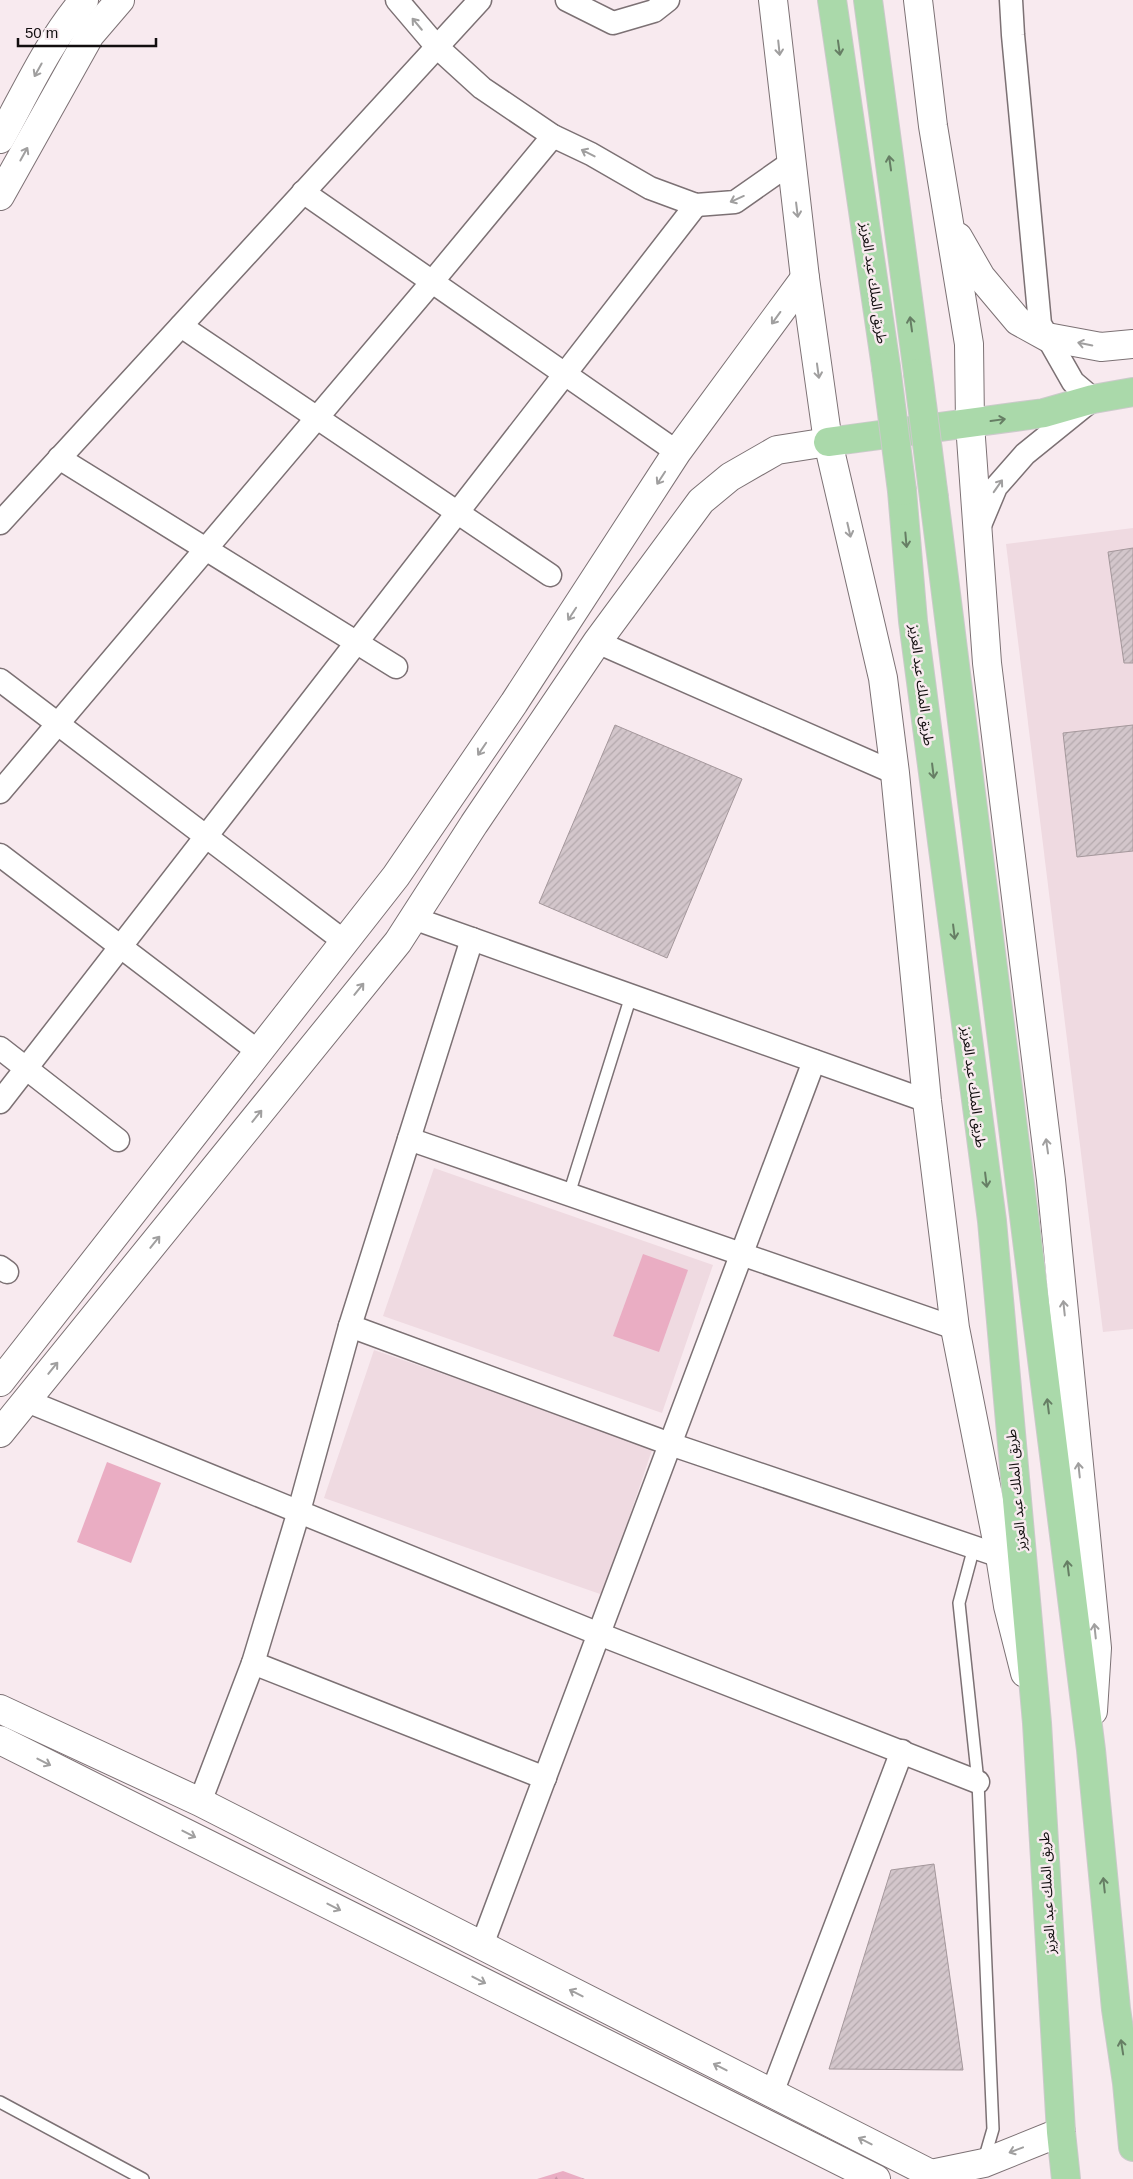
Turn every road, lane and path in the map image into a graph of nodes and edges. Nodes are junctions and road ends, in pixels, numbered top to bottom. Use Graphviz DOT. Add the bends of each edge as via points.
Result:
graph roads {
  1 [pos="84,0"];
  2 [pos="120,0"];
  3 [pos="397,0"];
  4 [pos="480,0"];
  5 [pos="567,0"];
  6 [pos="668,0"];
  7 [pos="773,0"];
  8 [pos="832,0"];
  9 [pos="868,0"];
  10 [pos="918,0"];
  11 [pos="1012,0"];
  12 [pos="437,47"];
  13 [pos="553,136"];
  14 [pos="0,139"];
  15 [pos="792,162"];
  16 [pos="303,192"];
  17 [pos="0,196"];
  18 [pos="696,205"];
  19 [pos="948,219"];
  20 [pos="805,278"];
  21 [pos="432,282"];
  22 [pos="181,326"];
  23 [pos="1047,337"];
  24 [pos="1133,344"];
  25 [pos="565,374"];
  26 [pos="1133,392"];
  27 [pos="1093,400"];
  28 [pos="317,418"];
  29 [pos="970,424"];
  30 [pos="828,442"];
  31 [pos="677,452"];
  32 [pos="60,458"];
  33 [pos="457,513"];
  34 [pos="0,523"];
  35 [pos="978,530"];
  36 [pos="206,549"];
  37 [pos="550,575"];
  38 [pos="597,642"];
  39 [pos="357,643"];
  40 [pos="396,667"];
  41 [pos="0,680"];
  42 [pos="58,724"];
  43 [pos="895,773"];
  44 [pos="0,792"];
  45 [pos="206,836"];
  46 [pos="0,854"];
  47 [pos="413,918"];
  48 [pos="472,939"];
  49 [pos="345,942"];
  50 [pos="121,946"];
  51 [pos="631,996"];
  52 [pos="0,1048"];
  53 [pos="259,1052"];
  54 [pos="814,1061"];
  55 [pos="26,1068"];
  56 [pos="927,1101"];
  57 [pos="0,1102"];
  58 [pos="409,1139"];
  59 [pos="118,1140"];
  60 [pos="569,1194"];
  61 [pos="742,1254"];
  62 [pos="350,1326"];
  63 [pos="955,1328"];
  64 [pos="0,1382"];
  65 [pos="27,1401"];
  66 [pos="0,1433"];
  67 [pos="670,1444"];
  68 [pos="299,1511"];
  69 [pos="974,1547"];
  70 [pos="1000,1556"];
  71 [pos="599,1634"];
  72 [pos="253,1663"];
  73 [pos="0,1709"];
  74 [pos="1037,1723"];
  75 [pos="0,1740"];
  76 [pos="1091,1750"];
  77 [pos="902,1751"];
  78 [pos="545,1778"];
  79 [pos="978,1782"];
  80 [pos="200,1802"];
  81 [pos="482,1945"];
  82 [pos="772,2093"];
  83 [pos="0,2102"];
  84 [pos="1061,2132"];
  85 [pos="1133,2148"];
  86 [pos="984,2162"];
  87 [pos="120,2174"];
  88 [pos="143,2179"];
  89 [pos="876,2179"];
  90 [pos="1066,2179"];
  1 -- 14 [label="street, one-way" via="43,61"];
  17 -- 2 [label="street, one-way" via="90,35"];
  12 -- 3 [label="street, one-way"];
  4 -- 12 [label="street"];
  5 -- 6 [label="street" via="613,23 654,11"];
  7 -- 15 [label="street, one-way"];
  8 -- 74 [label="main road, طريق الملك عبد العزيز, one-way, bridge" via="886,367 902,491 913,621 992,1221"];
  76 -- 9 [label="main road, one-way, bridge" via="934,498"];
  10 -- 19 [label="street"];
  11 -- 23 [label="street" via="1040,324"];
  12 -- 13 [label="street" via="482,88"];
  12 -- 16 [label="street"];
  18 -- 13 [label="street, one-way" via="650,188"];
  13 -- 21 [label="street"];
  15 -- 18 [label="street, one-way" via="736,202"];
  15 -- 20 [label="street, one-way"];
  16 -- 21 [label="street"];
  16 -- 22 [label="street"];
  18 -- 25 [label="street"];
  19 -- 23 [label="street" via="981,277 1018,321"];
  19 -- 29 [label="street" via="969,344"];
  20 -- 30 [label="street, one-way"];
  20 -- 31 [label="street, one-way"];
  21 -- 25 [label="street"];
  21 -- 28 [label="street"];
  22 -- 28 [label="street"];
  22 -- 32 [label="street"];
  24 -- 23 [label="street, one-way" via="1101,347"];
  23 -- 27 [label="street" via="1073,382"];
  25 -- 31 [label="street"];
  25 -- 33 [label="street"];
  26 -- 27 [label="main road"];
  29 -- 27 [label="main road, one-way" via="1044,413"];
  35 -- 27 [label="street, one-way" via="996,487 1025,454"];
  28 -- 33 [label="street"];
  28 -- 36 [label="street"];
  29 -- 30 [label="main road"];
  29 -- 35 [label="street"];
  30 -- 38 [label="street" via="777,450 730,477 701,501"];
  30 -- 43 [label="street, one-way" via="883,678"];
  31 -- 49 [label="street, one-way" via="514,703 396,876"];
  32 -- 34 [label="street"];
  32 -- 36 [label="street"];
  33 -- 37 [label="street"];
  33 -- 39 [label="street"];
  76 -- 35 [label="street, one-way" via="1097,1648 1051,1180 987,663"];
  36 -- 39 [label="street"];
  36 -- 42 [label="street"];
  38 -- 43 [label="street"];
  38 -- 47 [label="street"];
  39 -- 40 [label="street"];
  39 -- 45 [label="street"];
  41 -- 42 [label="street"];
  42 -- 44 [label="street"];
  42 -- 45 [label="street"];
  43 -- 56 [label="street"];
  45 -- 49 [label="street"];
  45 -- 50 [label="street"];
  46 -- 50 [label="street"];
  47 -- 48 [label="street"];
  65 -- 47 [label="street, one-way" via="398,942"];
  48 -- 51 [label="street"];
  48 -- 58 [label="street"];
  49 -- 53 [label="street"];
  50 -- 53 [label="street"];
  50 -- 55 [label="street"];
  51 -- 54 [label="street"];
  51 -- 60 [label="lane"];
  52 -- 55 [label="street"];
  53 -- 64 [label="street"];
  54 -- 56 [label="street"];
  54 -- 61 [label="street"];
  55 -- 57 [label="street"];
  55 -- 59 [label="street"];
  56 -- 63 [label="street"];
  58 -- 60 [label="street"];
  58 -- 62 [label="street"];
  60 -- 61 [label="street"];
  61 -- 63 [label="street"];
  61 -- 67 [label="street"];
  62 -- 67 [label="street"];
  62 -- 68 [label="street"];
  63 -- 70 [label="street"];
  65 -- 66 [label="street"];
  65 -- 68 [label="street"];
  67 -- 69 [label="street"];
  67 -- 71 [label="street"];
  68 -- 71 [label="street"];
  68 -- 72 [label="street"];
  69 -- 70 [label="street"];
  69 -- 79 [label="lane" via="958,1603"];
  70 -- 74 [label="street" via="1008,1606"];
  71 -- 77 [label="street"];
  71 -- 78 [label="street"];
  72 -- 78 [label="street"];
  72 -- 80 [label="street"];
  73 -- 80 [label="street"];
  74 -- 84 [label="main road, طريق الملك عبد العزيز"];
  75 -- 89 [label="street, one-way"];
  85 -- 76 [label="main road, one-way"];
  77 -- 79 [label="street"];
  77 -- 82 [label="street"];
  78 -- 81 [label="street"];
  79 -- 86 [label="lane" via="993,2129"];
  80 -- 81 [label="street"];
  82 -- 81 [label="street, one-way"];
  86 -- 82 [label="street, one-way" via="931,2174"];
  83 -- 87 [label="lane"];
  84 -- 86 [label="street, one-way"];
  84 -- 90 [label="main road, طريق الملك عبد العزيز"];
  87 -- 88 [label="lane"];
}
